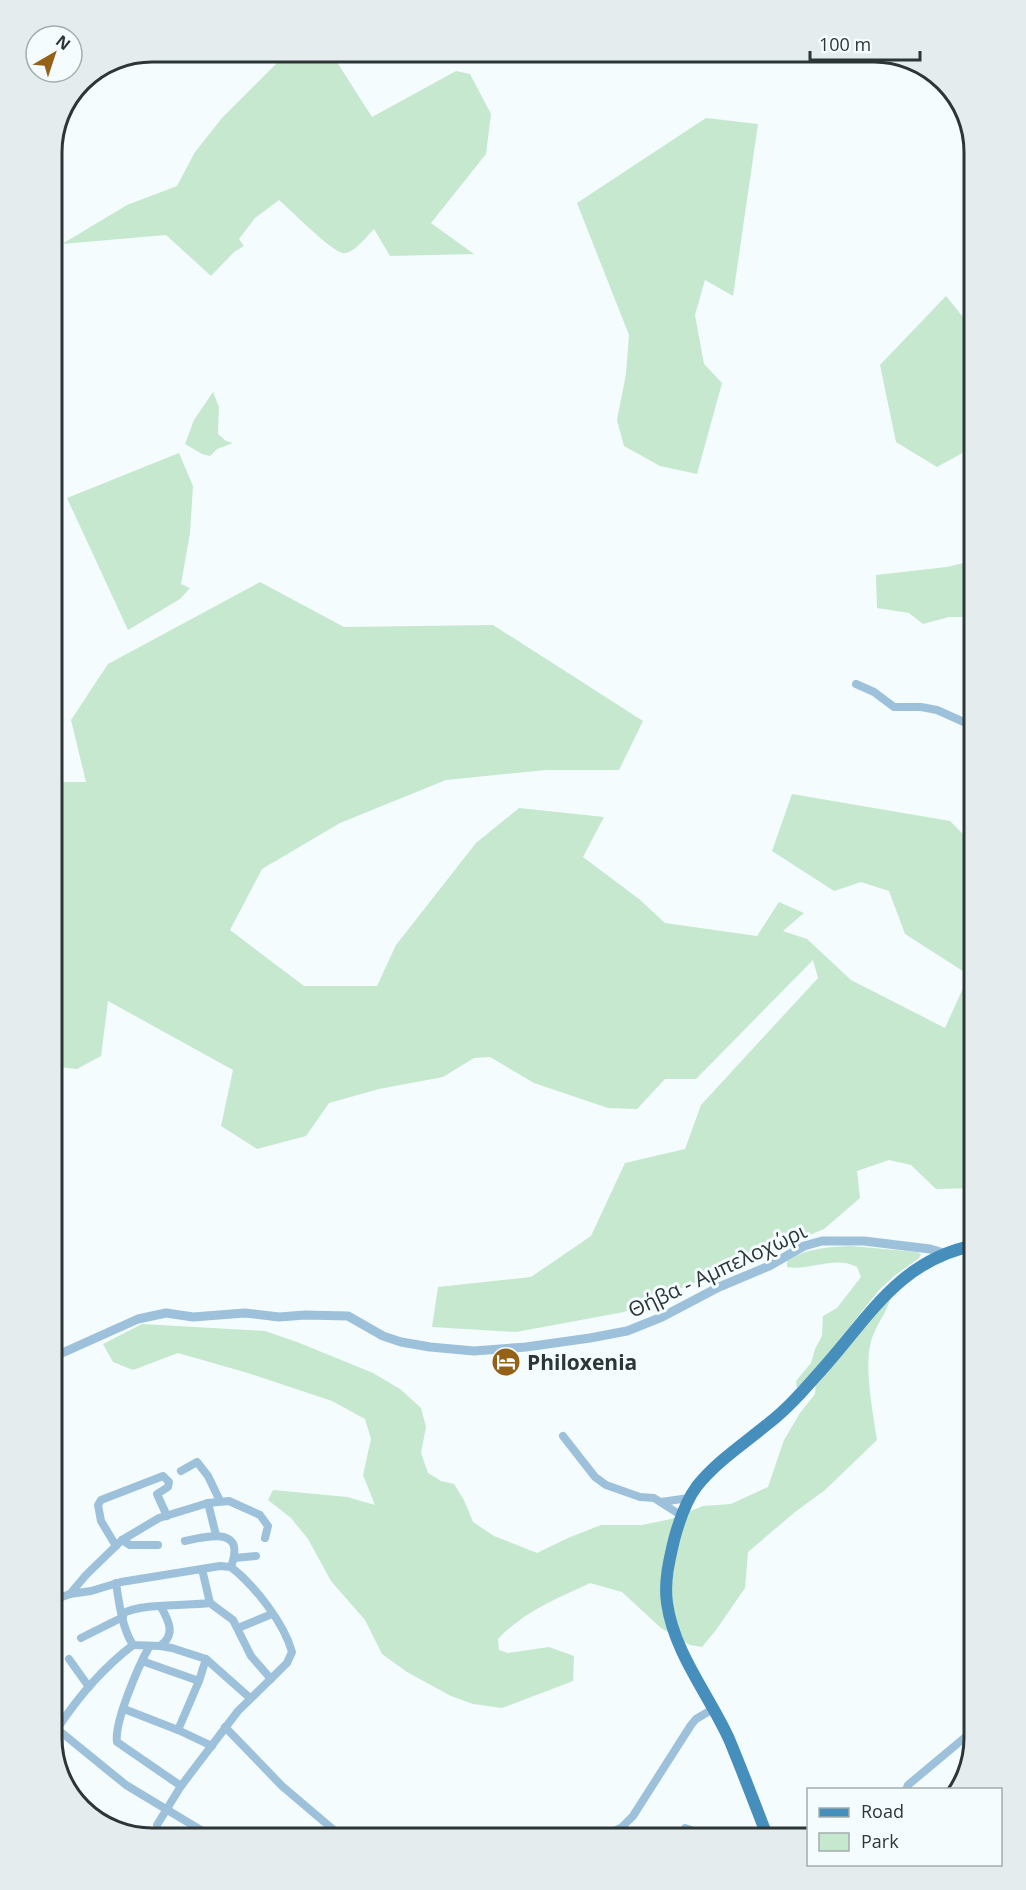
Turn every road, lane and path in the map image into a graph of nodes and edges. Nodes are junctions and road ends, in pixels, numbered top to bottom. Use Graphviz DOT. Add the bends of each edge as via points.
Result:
graph roads {
  1 [pos="856,684"];
  2 [pos="964,722"];
  3 [pos="964,1248"];
  4 [pos="946,1254"];
  5 [pos="62,1353"];
  6 [pos="563,1436"];
  7 [pos="181,1471"];
  8 [pos="689,1498"];
  9 [pos="220,1501"];
  10 [pos="661,1502"];
  11 [pos="208,1503"];
  12 [pos="167,1516"];
  13 [pos="682,1516"];
  14 [pos="216,1535"];
  15 [pos="265,1538"];
  16 [pos="185,1541"];
  17 [pos="119,1543"];
  18 [pos="158,1545"];
  19 [pos="256,1556"];
  20 [pos="234,1558"];
  21 [pos="231,1567"];
  22 [pos="202,1569"];
  23 [pos="116,1583"];
  24 [pos="70,1594"];
  25 [pos="62,1597"];
  26 [pos="210,1603"];
  27 [pos="161,1607"];
  28 [pos="272,1614"];
  29 [pos="122,1615"];
  30 [pos="238,1628"];
  31 [pos="81,1638"];
  32 [pos="134,1644"];
  33 [pos="160,1646"];
  34 [pos="150,1647"];
  35 [pos="69,1659"];
  36 [pos="206,1659"];
  37 [pos="142,1661"];
  38 [pos="271,1679"];
  39 [pos="199,1681"];
  40 [pos="89,1687"];
  41 [pos="250,1698"];
  42 [pos="124,1709"];
  43 [pos="713,1709"];
  44 [pos="62,1717"];
  45 [pos="225,1727"];
  46 [pos="178,1730"];
  47 [pos="62,1733"];
  48 [pos="964,1738"];
  49 [pos="212,1746"];
  50 [pos="181,1786"];
  51 [pos="907,1788"];
  52 [pos="165,1810"];
  53 [pos="157,1828"];
  54 [pos="196,1828"];
  55 [pos="331,1828"];
  56 [pos="621,1828"];
  57 [pos="764,1828"];
  1 -- 2 [label="street" via="894,707 937,710"];
  3 -- 4 [label="main road"];
  4 -- 5 [label="street, Θήβα - Αμπελοχώρι" via="864,1241 822,1241 804,1246 686,1306 627,1331 526,1347 474,1351 400,1342 348,1316 279,1317 245,1313 193,1317 166,1313 138,1318"];
  4 -- 8 [label="main road" via="914,1270 886,1293 819,1374 709,1473"];
  6 -- 10 [label="street" via="606,1485"];
  7 -- 9 [label="street" via="197,1461"];
  8 -- 10 [label="street"];
  8 -- 13 [label="main road"];
  9 -- 11 [label="street"];
  9 -- 15 [label="street" via="260,1515 268,1526"];
  10 -- 13 [label="street"];
  11 -- 12 [label="street"];
  11 -- 14 [label="street"];
  12 -- 17 [label="street"];
  12 -- 17 [label="street" via="157,1494 168,1487 163,1476 101,1500 101,1521"];
  13 -- 43 [label="main road" via="667,1575 667,1603 678,1640"];
  14 -- 16 [label="street"];
  14 -- 20 [label="street" via="232,1542"];
  17 -- 18 [label="street"];
  17 -- 24 [label="street"];
  19 -- 20 [label="street"];
  20 -- 21 [label="street"];
  21 -- 22 [label="street"];
  21 -- 28 [label="street"];
  22 -- 23 [label="street"];
  22 -- 26 [label="street"];
  23 -- 24 [label="street"];
  23 -- 29 [label="street"];
  24 -- 25 [label="street"];
  26 -- 27 [label="street"];
  26 -- 30 [label="street"];
  27 -- 29 [label="street" via="130,1609"];
  27 -- 33 [label="street" via="171,1632"];
  28 -- 30 [label="street"];
  28 -- 38 [label="street" via="292,1652"];
  29 -- 31 [label="street"];
  29 -- 32 [label="street"];
  30 -- 38 [label="street" via="251,1656"];
  32 -- 34 [label="street"];
  32 -- 40 [label="street"];
  33 -- 34 [label="street"];
  33 -- 36 [label="street"];
  34 -- 37 [label="street"];
  35 -- 40 [label="street"];
  36 -- 39 [label="street"];
  36 -- 41 [label="street"];
  37 -- 39 [label="street"];
  37 -- 42 [label="street"];
  38 -- 41 [label="street"];
  39 -- 46 [label="street"];
  40 -- 44 [label="street"];
  41 -- 45 [label="street"];
  42 -- 46 [label="street"];
  42 -- 50 [label="street" via="117,1742"];
  43 -- 56 [label="street" via="696,1719 633,1816"];
  43 -- 57 [label="main road"];
  45 -- 49 [label="street"];
  45 -- 55 [label="street" via="282,1786"];
  46 -- 49 [label="street"];
  47 -- 52 [label="street" via="126,1785"];
  48 -- 51 [label="street"];
  49 -- 50 [label="street"];
  50 -- 52 [label="street"];
  52 -- 53 [label="street"];
  52 -- 54 [label="street"];
}
